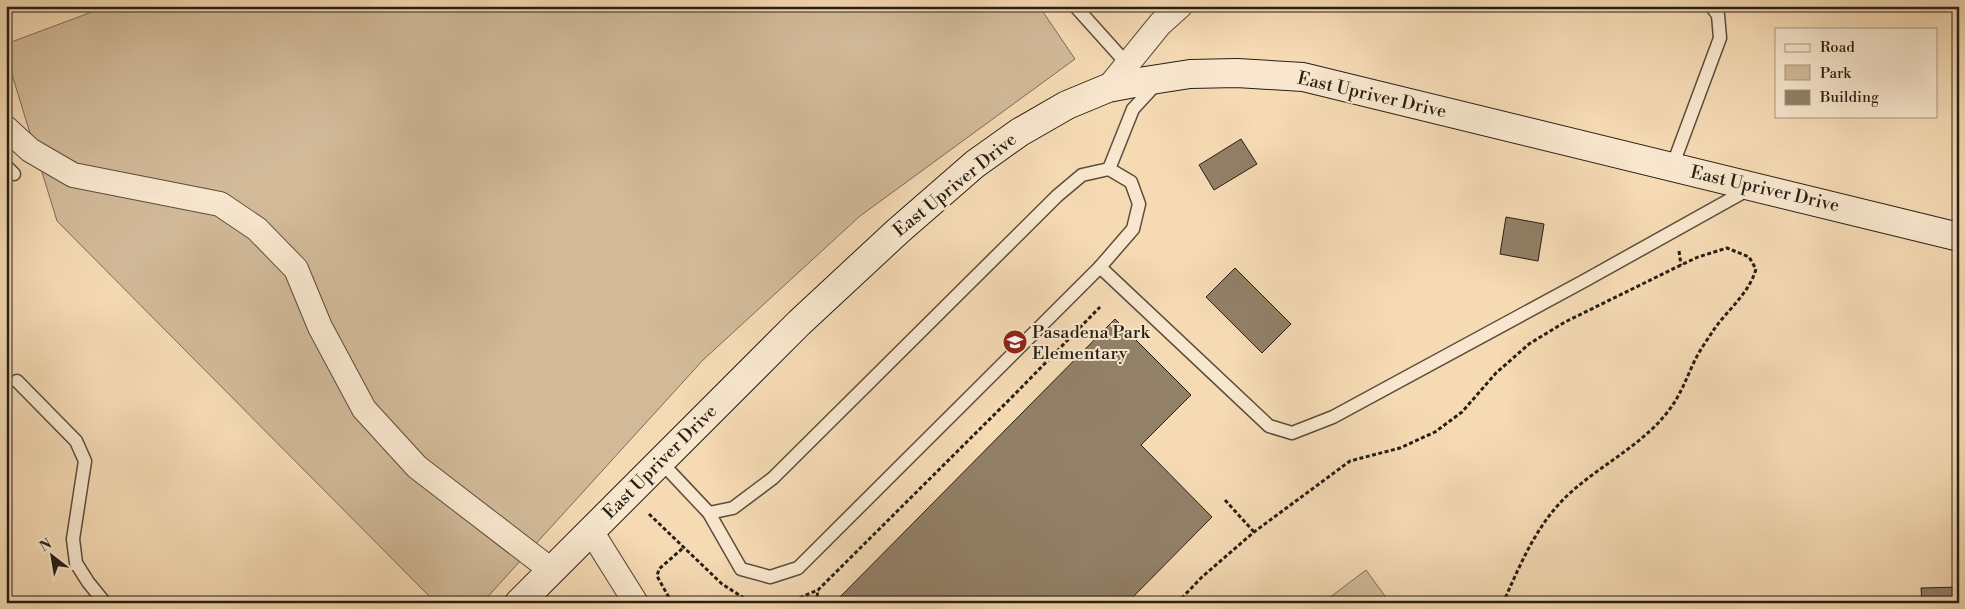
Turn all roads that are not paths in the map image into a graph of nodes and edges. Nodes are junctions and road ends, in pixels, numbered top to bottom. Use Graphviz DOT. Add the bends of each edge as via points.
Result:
graph roads {
  1 [pos="1075,6"];
  2 [pos="1180,6"];
  3 [pos="1711,6"];
  4 [pos="1128,65"];
  5 [pos="1162,78"];
  6 [pos="1108,88"];
  7 [pos="6,128"];
  8 [pos="1672,167"];
  9 [pos="1109,169"];
  10 [pos="1753,186"];
  11 [pos="1959,237"];
  12 [pos="1100,267"];
  13 [pos="17,381"];
  14 [pos="660,461"];
  15 [pos="709,513"];
  16 [pos="591,531"];
  17 [pos="551,570"];
  18 [pos="105,603"];
  19 [pos="519,603"];
  20 [pos="636,603"];
  1 -- 4 [label="lane"];
  2 -- 4 [label="street" via="1160,24"];
  3 -- 8 [label="lane" via="1718,15 1720,38"];
  4 -- 6 [label="street"];
  5 -- 6 [label="main road, East Upriver Drive"];
  5 -- 8 [label="main road, East Upriver Drive" via="1237,73 1303,77"];
  5 -- 9 [label="lane" via="1133,109"];
  6 -- 14 [label="main road, East Upriver Drive" via="1059,109 975,164 799,323"];
  7 -- 17 [label="street" via="30,150 74,175 220,204 257,229 296,269 320,327 364,409 417,467"];
  8 -- 10 [label="main road, East Upriver Drive"];
  9 -- 12 [label="lane" via="1131,182 1139,204 1133,229"];
  9 -- 15 [label="lane" via="1082,175 1057,196 773,478 733,508"];
  10 -- 11 [label="main road, East Upriver Drive"];
  10 -- 12 [label="lane" via="1333,417 1292,433 1269,426"];
  12 -- 15 [label="lane" via="798,568 770,577 741,569"];
  13 -- 18 [label="lane" via="76,441 85,461 73,539 76,563"];
  14 -- 15 [label="lane"];
  14 -- 16 [label="main road, East Upriver Drive"];
  16 -- 17 [label="main road, East Upriver Drive"];
  16 -- 20 [label="street"];
  17 -- 19 [label="main road, East Upriver Drive"];
}
